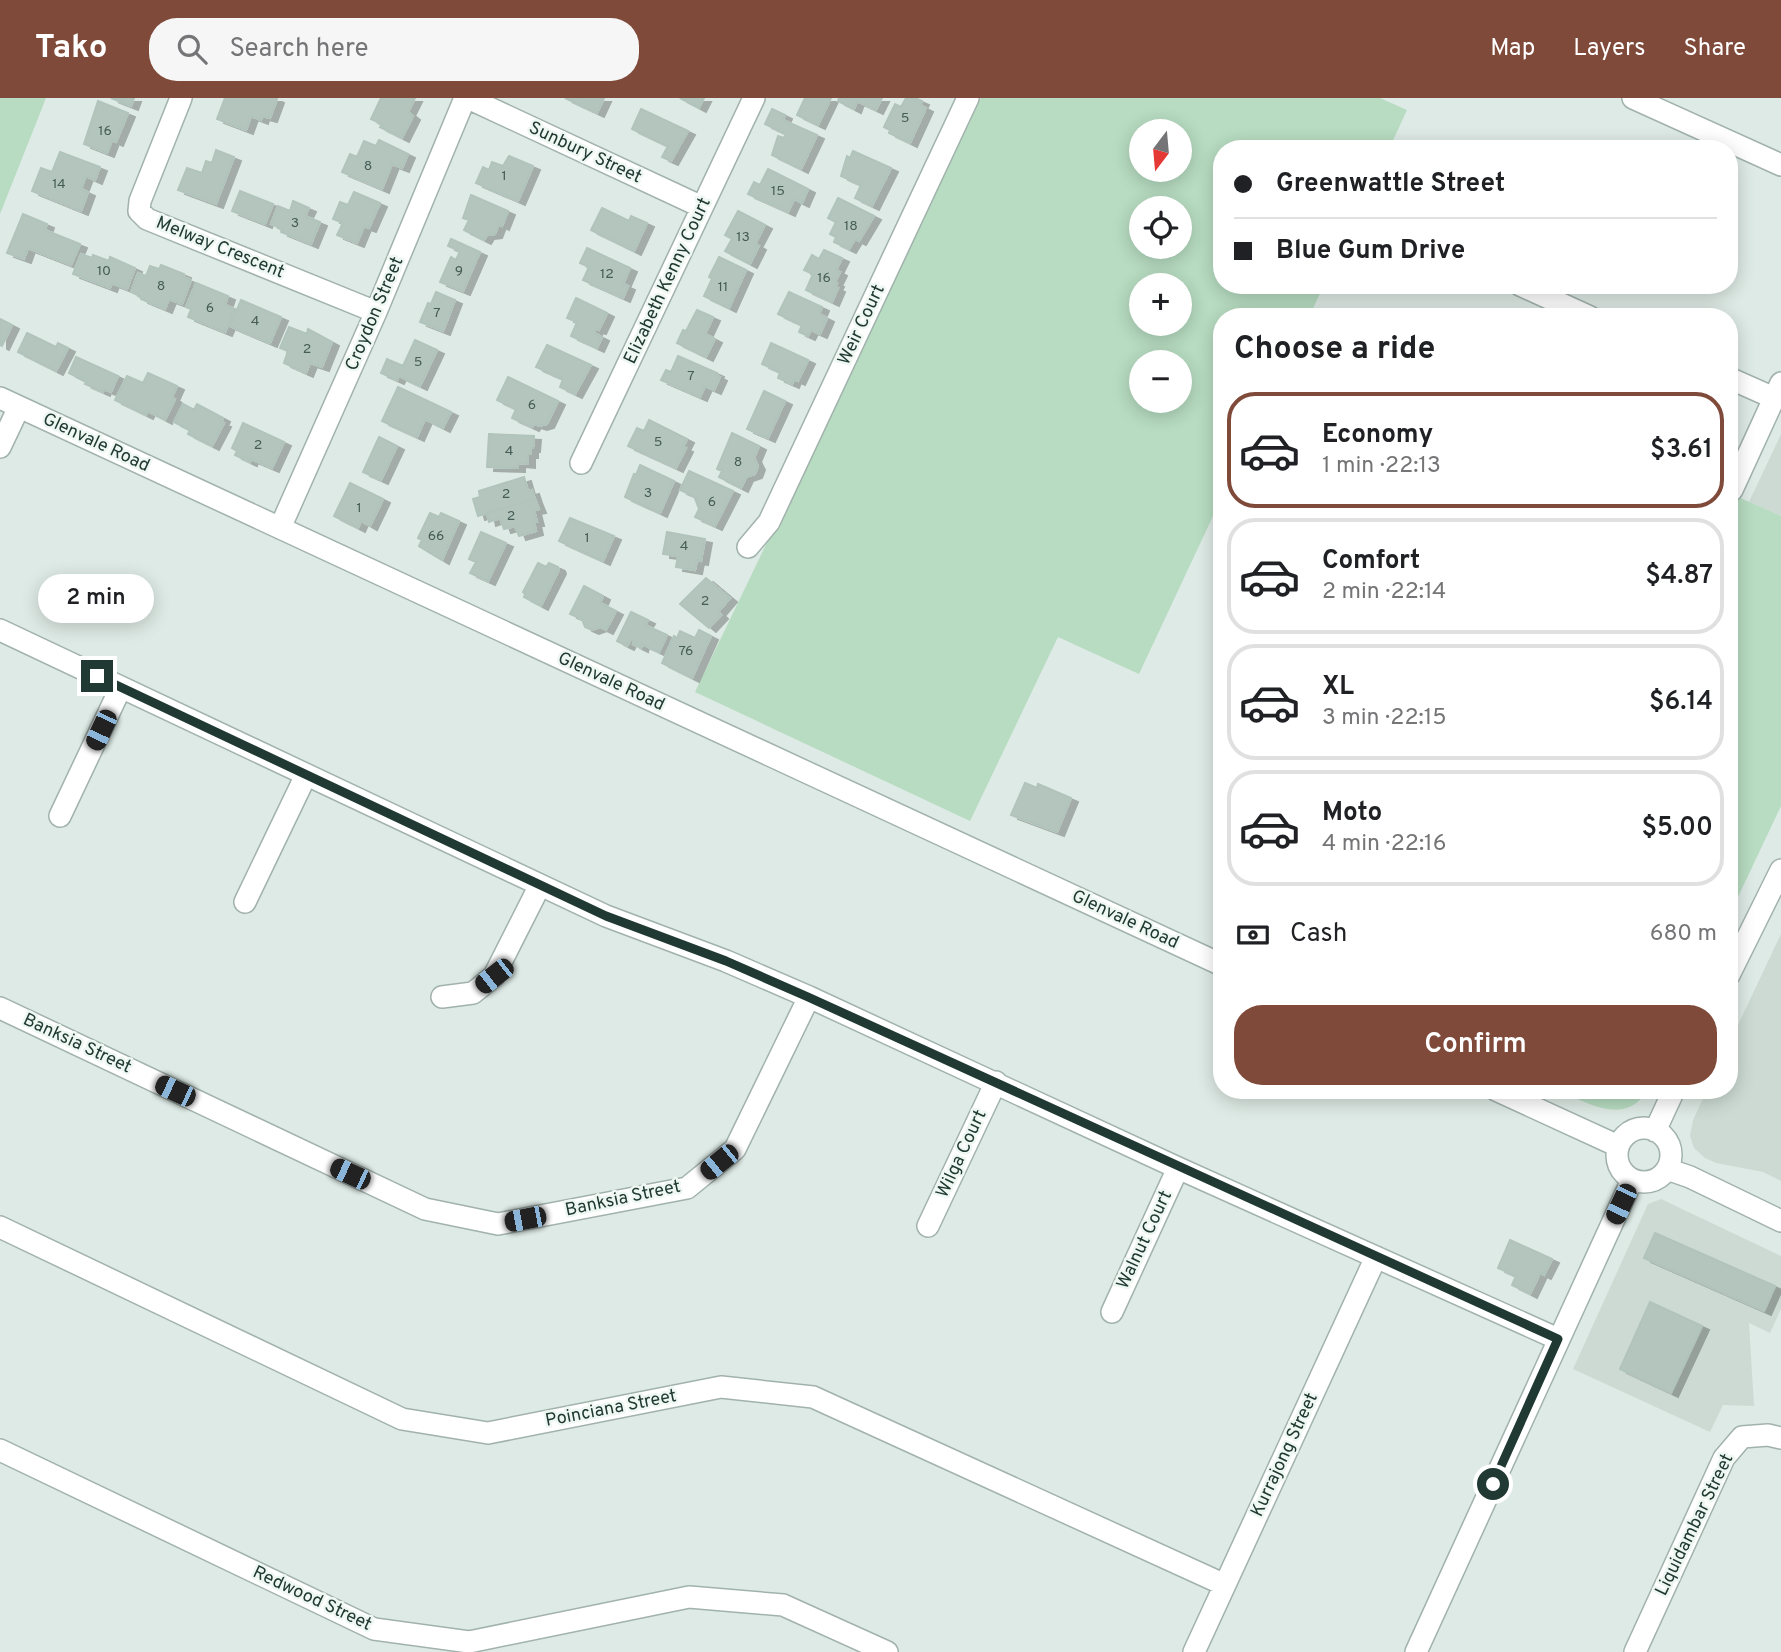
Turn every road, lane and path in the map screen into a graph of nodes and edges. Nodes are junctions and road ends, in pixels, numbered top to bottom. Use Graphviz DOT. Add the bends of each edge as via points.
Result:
graph roads {
  1 [pos="181,98"];
  2 [pos="466,98"];
  3 [pos="754,98"];
  4 [pos="968,98"];
  5 [pos="1633,98"];
  6 [pos="1727,140"];
  7 [pos="1738,145"];
  8 [pos="1781,164"];
  9 [pos="702,208"];
  10 [pos="1540,294"];
  11 [pos="1570,308"];
  12 [pos="376,312"];
  13 [pos="1738,380"];
  14 [pos="1777,391"];
  15 [pos="10,403"];
  16 [pos="0,447"];
  17 [pos="581,463"];
  18 [pos="1738,477"];
  19 [pos="280,528"];
  20 [pos="748,547"];
  21 [pos="0,630"];
  22 [pos="121,687"];
  23 [pos="306,775"];
  24 [pos="60,816"];
  25 [pos="1781,857"];
  26 [pos="1781,870"];
  27 [pos="540,885"];
  28 [pos="245,902"];
  29 [pos="1758,915"];
  30 [pos="1738,956"];
  31 [pos="1213,961"];
  32 [pos="442,997"];
  33 [pos="808,997"];
  34 [pos="0,1008"];
  35 [pos="996,1082"];
  36 [pos="1516,1099"];
  37 [pos="1670,1099"];
  38 [pos="1655,1131"];
  39 [pos="1618,1146"];
  40 [pos="1178,1168"];
  41 [pos="1667,1169"];
  42 [pos="1632,1180"];
  43 [pos="1781,1220"];
  44 [pos="928,1226"];
  45 [pos="0,1227"];
  46 [pos="1376,1257"];
  47 [pos="1112,1312"];
  48 [pos="1558,1339"];
  49 [pos="1781,1438"];
  50 [pos="0,1450"];
  51 [pos="1225,1585"];
  52 [pos="887,1652"];
  53 [pos="1194,1652"];
  54 [pos="1416,1652"];
  55 [pos="1635,1652"];
  1 -- 12 [label="street, Melway Crescent" via="139,211 147,219"];
  2 -- 9 [label="street, Sunbury Street"];
  2 -- 12 [label="street, Croydon Street"];
  3 -- 9 [label="street, Elizabeth Kenny Court"];
  4 -- 20 [label="street, Weir Court" via="769,522"];
  5 -- 6 [label="street"];
  7 -- 8 [label="street"];
  9 -- 17 [label="street, Elizabeth Kenny Court"];
  10 -- 11 [label="street"];
  12 -- 19 [label="street, Croydon Street"];
  13 -- 14 [label="street"];
  14 -- 18 [label="street"];
  15 -- 16 [label="street"];
  15 -- 19 [label="street, Glenvale Road"];
  19 -- 31 [label="street, Glenvale Road"];
  21 -- 22 [label="street"];
  22 -- 23 [label="street"];
  22 -- 24 [label="street"];
  23 -- 27 [label="street"];
  23 -- 28 [label="street"];
  25 -- 29 [label="street"];
  26 -- 29 [label="street"];
  27 -- 32 [label="street" via="494,976 473,993"];
  27 -- 33 [label="street"];
  29 -- 30 [label="street"];
  33 -- 34 [label="street, Banksia Street" via="735,1149 687,1188 498,1224 425,1209"];
  33 -- 35 [label="street"];
  35 -- 40 [label="street"];
  35 -- 44 [label="street, Wilga Court"];
  36 -- 39 [label="street"];
  37 -- 38 [label="street"];
  38 -- 39 [label="street" via="1631,1132"];
  38 -- 41 [label="street" via="1670,1150"];
  39 -- 42 [label="street" via="1619,1166"];
  40 -- 46 [label="street"];
  40 -- 47 [label="street, Walnut Court"];
  41 -- 42 [label="street" via="1651,1181"];
  41 -- 43 [label="street"];
  42 -- 48 [label="street"];
  45 -- 51 [label="street, Poinciana Street" via="402,1419 488,1433 721,1387 813,1397"];
  46 -- 48 [label="street"];
  46 -- 51 [label="street, Kurrajong Street"];
  48 -- 54 [label="street"];
  49 -- 55 [label="street, Liquidambar Street" via="1742,1437 1724,1458"];
  50 -- 52 [label="street, Redwood Street" via="374,1629 469,1642 689,1598 783,1605"];
  51 -- 53 [label="street, Kurrajong Street"];
}
